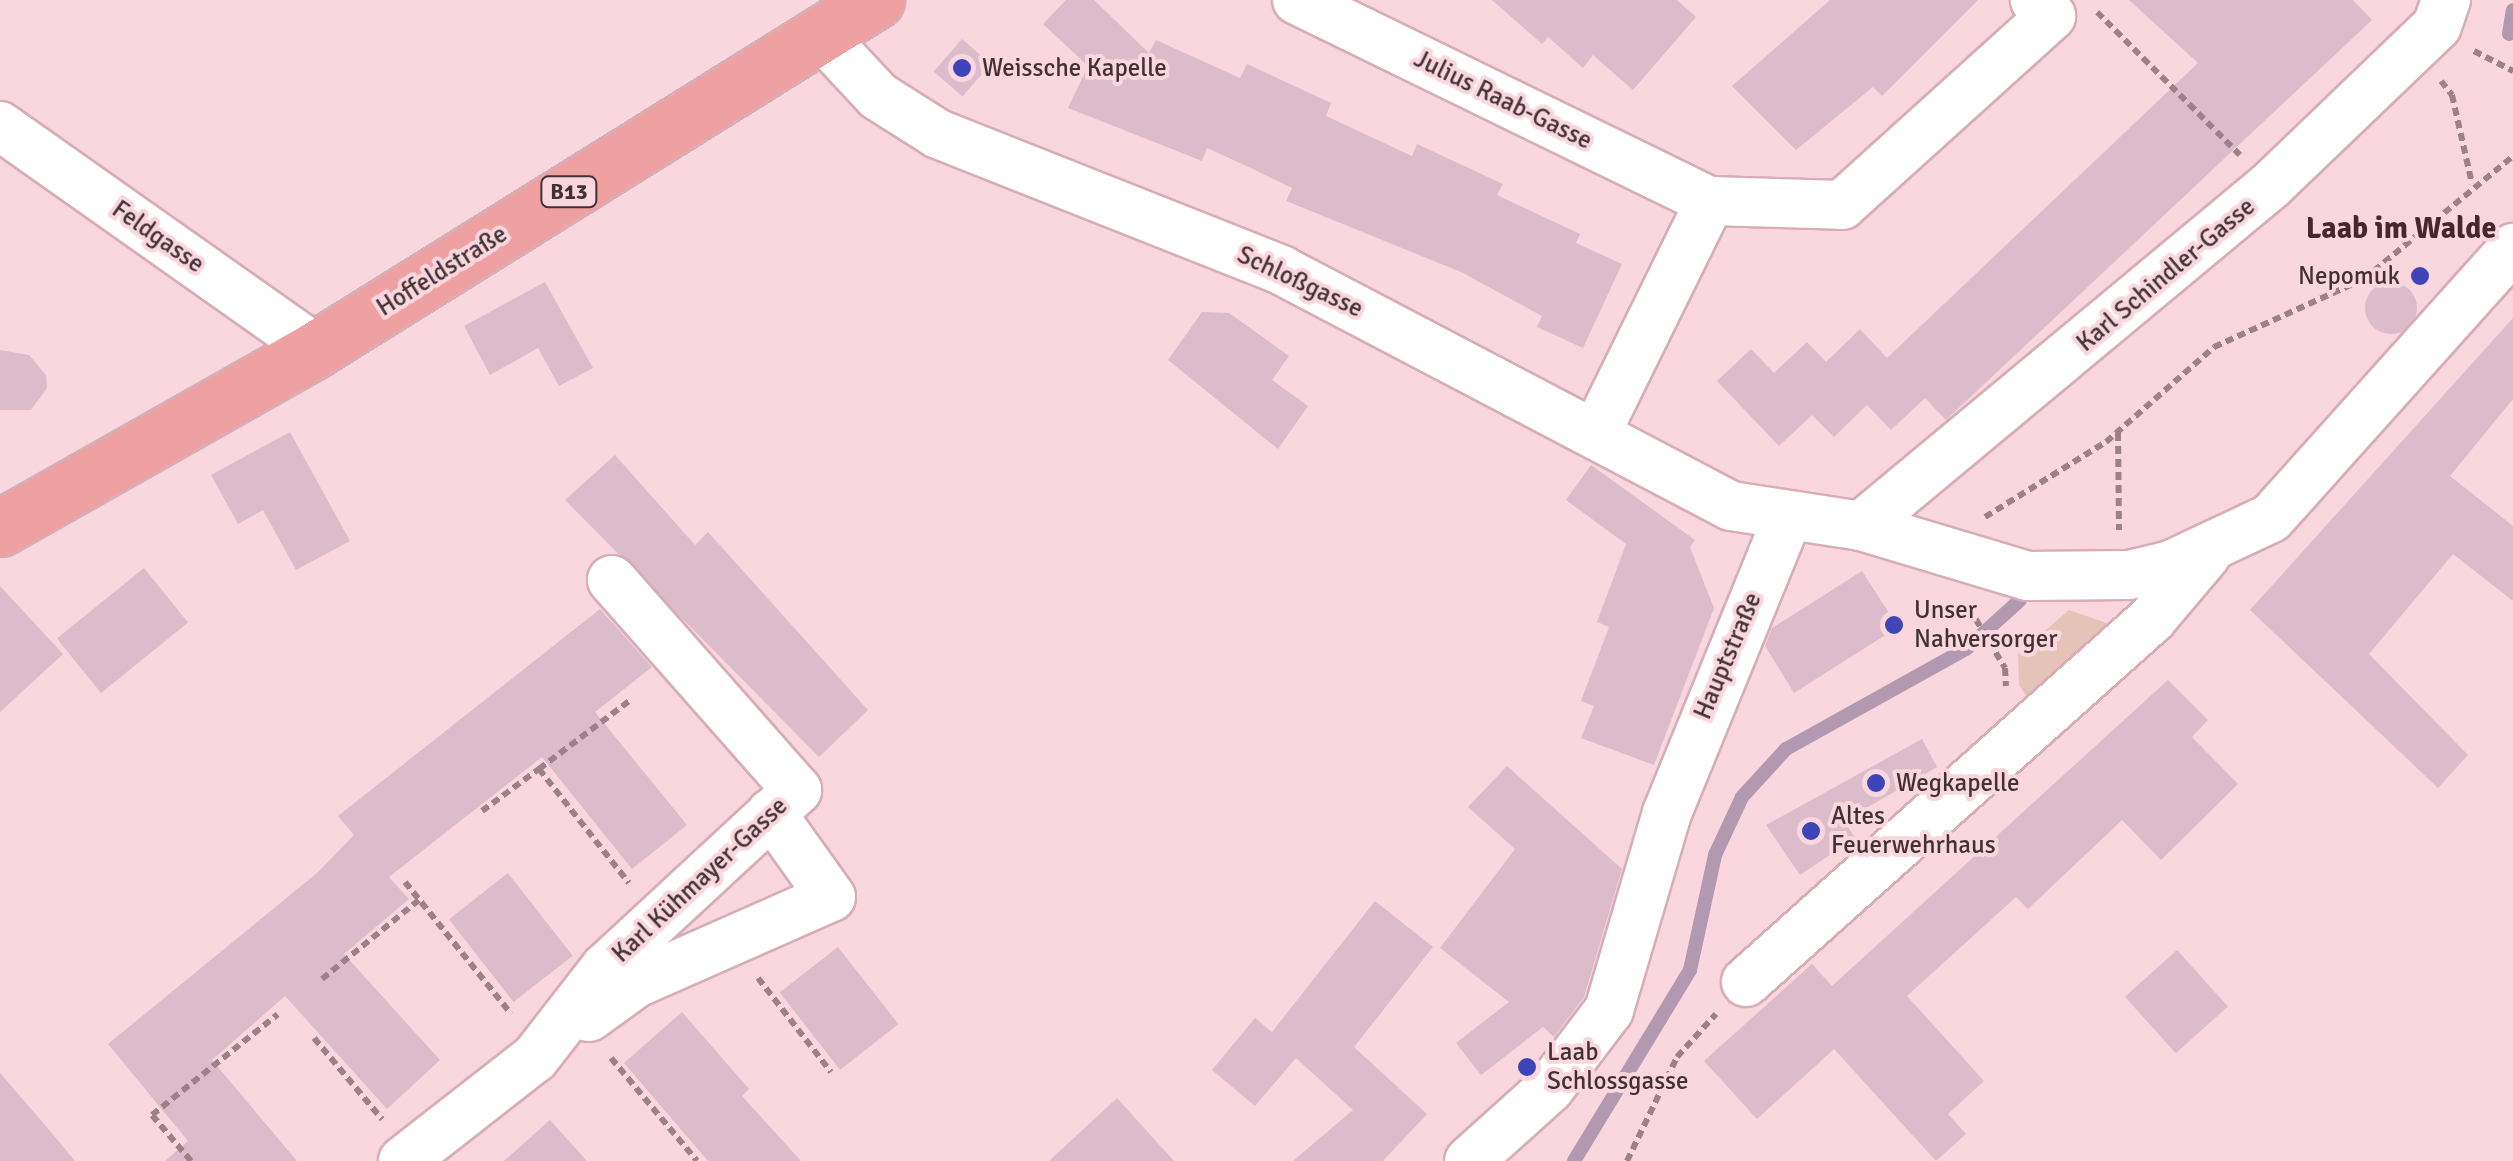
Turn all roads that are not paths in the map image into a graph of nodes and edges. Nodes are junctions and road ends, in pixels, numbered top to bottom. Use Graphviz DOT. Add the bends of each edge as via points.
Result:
graph roads {
  1 [pos="876,0"];
  2 [pos="1297,0"];
  3 [pos="2446,0"];
  4 [pos="2043,8"];
  5 [pos="822,36"];
  6 [pos="0,126"];
  7 [pos="1710,201"];
  8 [pos="2513,248"];
  9 [pos="316,349"];
  10 [pos="1596,433"];
  11 [pos="1788,516"];
  12 [pos="1862,526"];
  13 [pos="0,528"];
  14 [pos="2206,554"];
  15 [pos="612,580"];
  16 [pos="771,814"];
  17 [pos="1746,982"];
  18 [pos="537,1054"];
  19 [pos="421,1155"];
  20 [pos="1474,1160"];
  1 -- 5 [label="main road, Hoffeldstraße / B13"];
  2 -- 7 [label="street, Julius Raab-Gasse"];
  3 -- 12 [label="street, Karl Schindler-Gasse" via="2437,26 2270,186"];
  4 -- 7 [label="street, Julius Raab-Gasse" via="1842,205"];
  5 -- 9 [label="main road, Hoffeldstraße / B13"];
  5 -- 10 [label="street, Schloßgasse" via="878,96 938,134 1281,270"];
  6 -- 9 [label="street, Feldgasse"];
  7 -- 10 [label="street"];
  8 -- 14 [label="street" via="2306,484 2270,518"];
  9 -- 13 [label="main road, Hoffeldstraße / B13"];
  10 -- 11 [label="street, Schloßgasse" via="1731,506"];
  11 -- 12 [label="street"];
  11 -- 20 [label="street, Hauptstraße" via="1666,813 1609,1010 1549,1088"];
  12 -- 14 [label="street" via="1990,567 2106,577"];
  14 -- 17 [label="street" via="2152,619"];
  15 -- 16 [label="street, Karl Kühmayer-Gasse" via="797,790"];
  16 -- 18 [label="street, Karl Kühmayer-Gasse" via="605,968"];
  16 -- 18 [label="street" via="831,896 636,983"];
  18 -- 19 [label="street, Karl Kühmayer-Gasse"];
}
